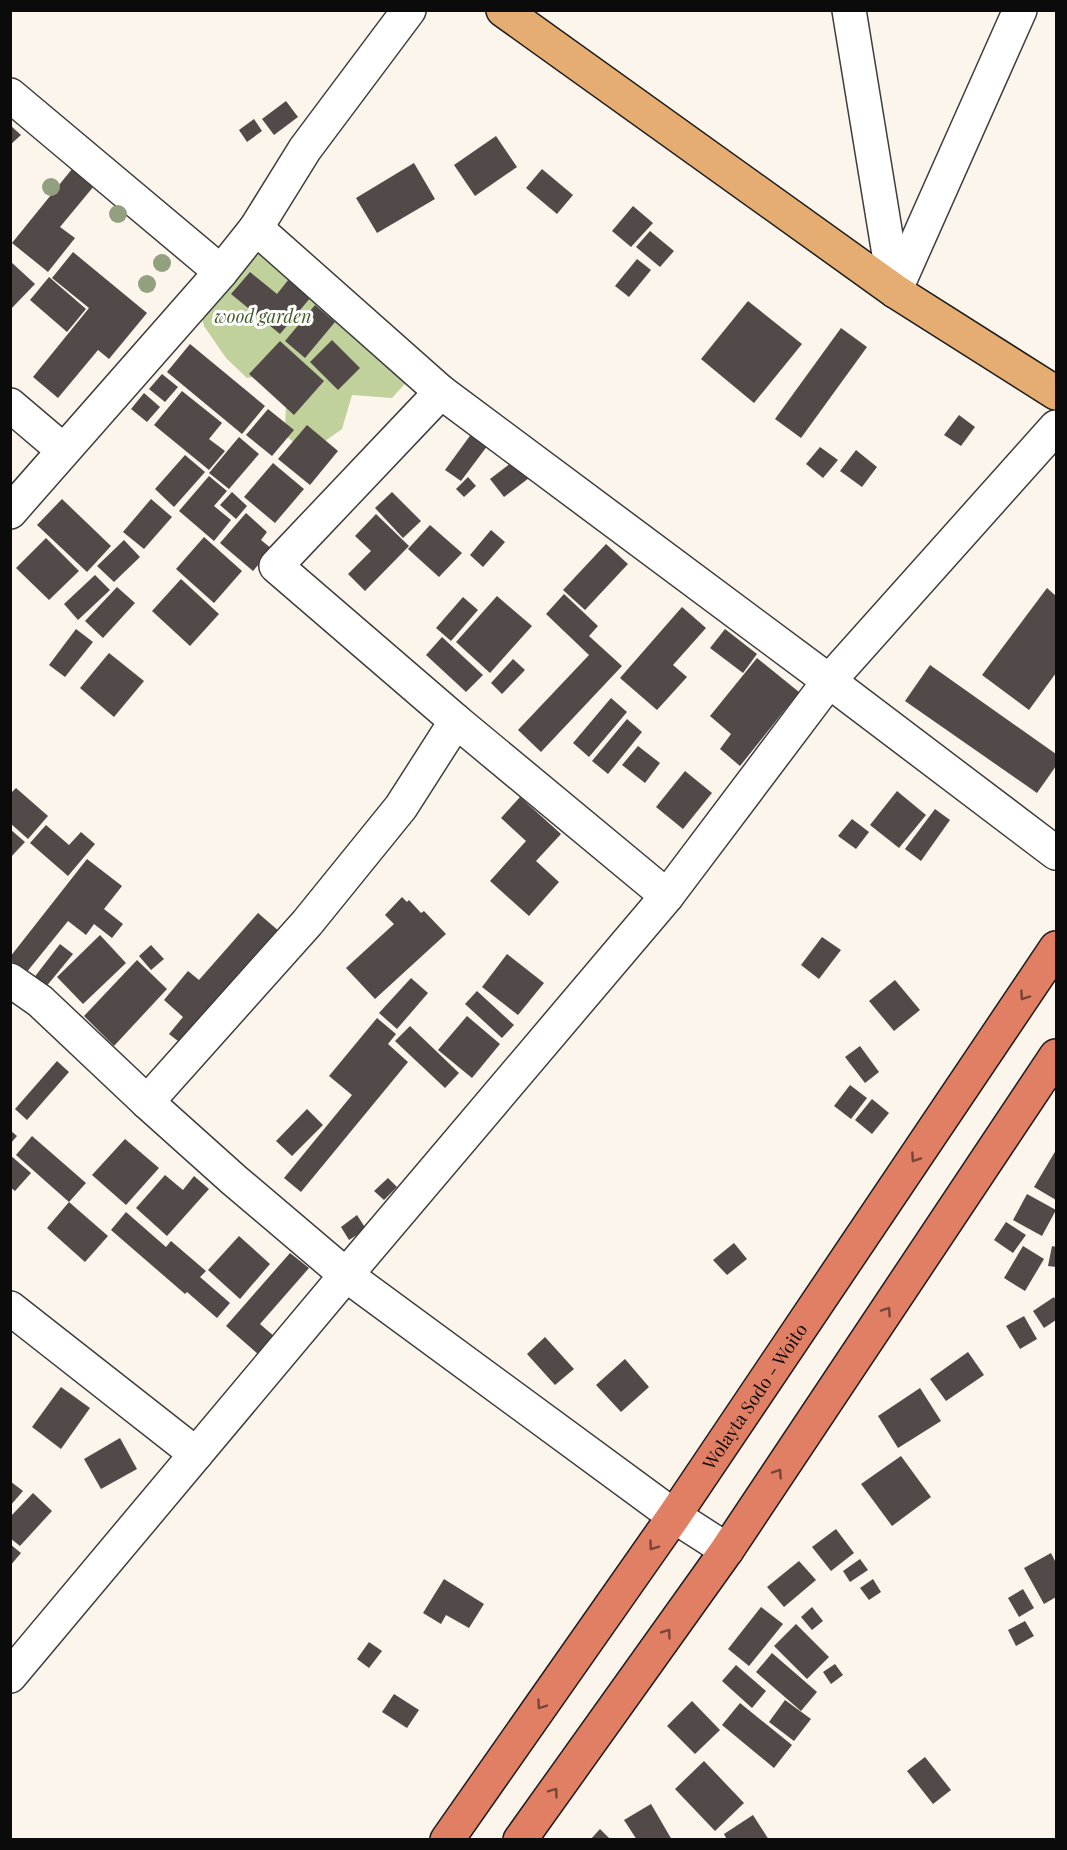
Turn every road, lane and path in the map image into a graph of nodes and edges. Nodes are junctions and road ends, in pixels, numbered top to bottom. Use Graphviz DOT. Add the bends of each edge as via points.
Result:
graph roads {
  1 [pos="409,10"];
  2 [pos="503,10"];
  3 [pos="849,10"];
  4 [pos="1020,10"];
  5 [pos="10,95"];
  6 [pos="256,228"];
  7 [pos="221,272"];
  8 [pos="895,291"];
  9 [pos="441,392"];
  10 [pos="1056,393"];
  11 [pos="10,405"];
  12 [pos="1056,427"];
  13 [pos="63,450"];
  14 [pos="10,512"];
  15 [pos="829,681"];
  16 [pos="456,721"];
  17 [pos="1056,853"];
  18 [pos="667,896"];
  19 [pos="1056,948"];
  20 [pos="10,980"];
  21 [pos="1056,1056"];
  22 [pos="147,1102"];
  23 [pos="346,1275"];
  24 [pos="10,1308"];
  25 [pos="196,1454"];
  26 [pos="674,1516"];
  27 [pos="727,1550"];
  28 [pos="10,1676"];
  29 [pos="447,1839"];
  30 [pos="520,1839"];
  1 -- 6 [label="street" via="305,150"];
  2 -- 8 [label="main road"];
  3 -- 8 [label="street"];
  4 -- 8 [label="street"];
  5 -- 7 [label="street"];
  6 -- 7 [label="street"];
  6 -- 9 [label="street"];
  7 -- 13 [label="street"];
  8 -- 10 [label="main road"];
  9 -- 15 [label="street"];
  9 -- 16 [label="street" via="276,566"];
  11 -- 13 [label="street"];
  12 -- 15 [label="street"];
  13 -- 14 [label="street"];
  15 -- 17 [label="street"];
  15 -- 18 [label="street"];
  16 -- 18 [label="street"];
  16 -- 22 [label="street" via="401,807 322,905"];
  18 -- 23 [label="street"];
  19 -- 26 [label="highway, Wolayta Sodo - Woito, one-way"];
  20 -- 22 [label="street" via="40,1001"];
  27 -- 21 [label="highway, one-way"];
  22 -- 23 [label="street"];
  23 -- 25 [label="street"];
  23 -- 26 [label="street"];
  24 -- 25 [label="street"];
  25 -- 28 [label="street"];
  26 -- 27 [label="street"];
  26 -- 29 [label="highway, Wolayta Sodo - Woito, one-way"];
  30 -- 27 [label="highway, one-way"];
}
